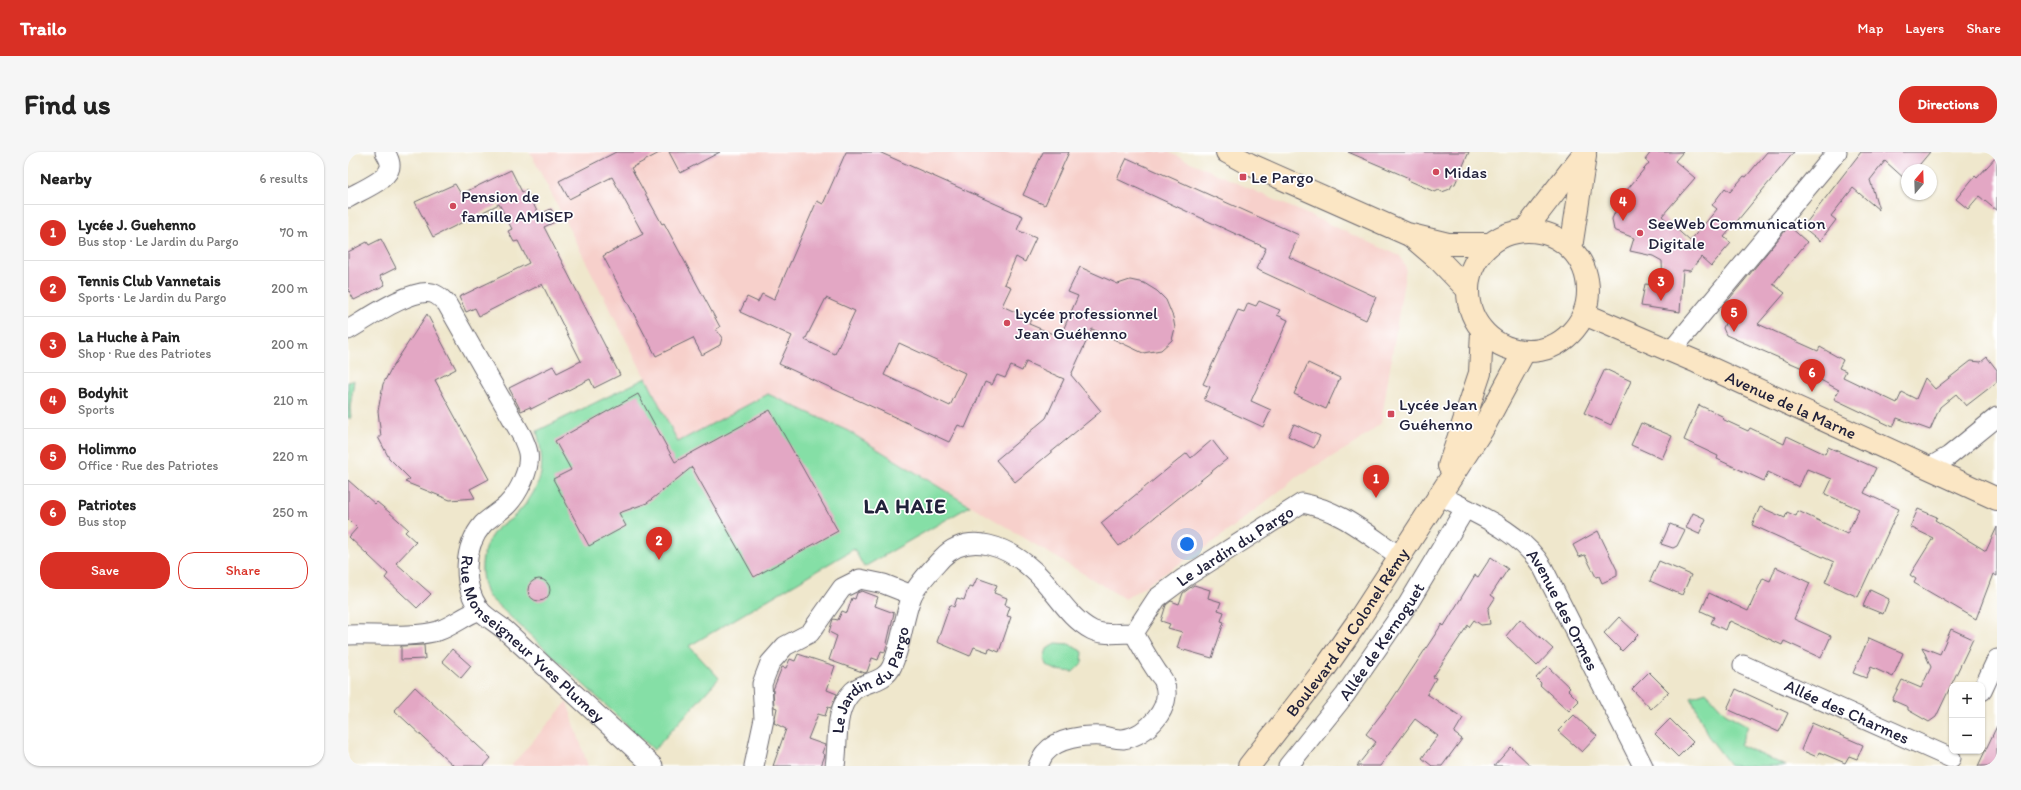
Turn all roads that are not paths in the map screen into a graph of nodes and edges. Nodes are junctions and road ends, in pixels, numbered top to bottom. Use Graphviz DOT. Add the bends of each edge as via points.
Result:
graph roads {
  1 [pos="385,152"];
  2 [pos="1585,152"];
  3 [pos="1837,152"];
  4 [pos="1226,154"];
  5 [pos="348,198"];
  6 [pos="1525,230"];
  7 [pos="1407,234"];
  8 [pos="1490,244"];
  9 [pos="1571,248"];
  10 [pos="1467,289"];
  11 [pos="1584,314"];
  12 [pos="348,330"];
  13 [pos="1482,331"];
  14 [pos="1671,351"];
  15 [pos="1524,352"];
  16 [pos="1997,417"];
  17 [pos="1930,467"];
  18 [pos="1439,495"];
  19 [pos="1997,499"];
  20 [pos="1465,509"];
  21 [pos="1400,557"];
  22 [pos="912,595"];
  23 [pos="480,610"];
  24 [pos="1134,633"];
  25 [pos="348,635"];
  26 [pos="1743,665"];
  27 [pos="1995,670"];
  28 [pos="1985,686"];
  29 [pos="1951,758"];
  30 [pos="653,766"];
  31 [pos="754,766"];
  32 [pos="835,766"];
  33 [pos="1038,766"];
  34 [pos="1249,766"];
  35 [pos="1288,766"];
  36 [pos="1643,766"];
  1 -- 5 [label="street" via="390,170 385,177"];
  2 -- 6 [label="main road"];
  2 -- 9 [label="main road"];
  3 -- 14 [label="street"];
  4 -- 7 [label="main road"];
  6 -- 8 [label="main road" via="1506,234"];
  6 -- 9 [label="main road" via="1542,232"];
  7 -- 8 [label="main road" via="1448,244"];
  7 -- 10 [label="main road" via="1435,256"];
  8 -- 10 [label="main road" via="1478,256 1470,272"];
  9 -- 11 [label="main road" via="1582,262 1588,279 1589,297"];
  10 -- 13 [label="main road" via="1471,313"];
  11 -- 14 [label="main road, Avenue de la Marne"];
  11 -- 15 [label="main road" via="1575,330 1560,343 1543,350"];
  12 -- 23 [label="street, Rue Monseigneur Yves Plumey" via="416,294 437,295 447,304 522,436 528,455 525,475 517,493 478,531 467,556 468,579"];
  13 -- 15 [label="main road" via="1494,341"];
  13 -- 18 [label="main road, Boulevard du Colonel Rémy" via="1480,373"];
  14 -- 17 [label="main road, Avenue de la Marne" via="1809,415"];
  15 -- 18 [label="main road, Boulevard du Colonel Rémy" via="1482,430"];
  16 -- 17 [label="street" via="1949,456"];
  17 -- 19 [label="main road, Avenue de la Marne"];
  18 -- 20 [label="street, Avenue des Ormes"];
  18 -- 21 [label="main road, Boulevard du Colonel Rémy"];
  20 -- 35 [label="street, Allée de Kernoguet" via="1403,611 1345,694"];
  20 -- 36 [label="street, Avenue des Ormes" via="1516,537 1534,554"];
  21 -- 24 [label="street, Le Jardin du Pargo" via="1374,537 1320,506 1302,503 1157,598"];
  21 -- 34 [label="main road, Boulevard du Colonel Rémy" via="1323,671"];
  22 -- 24 [label="street, Le Jardin du Pargo" via="946,554 965,543 990,544 1033,569 1077,620 1093,630"];
  22 -- 31 [label="street, Le Jardin du Pargo" via="884,584 860,579 842,588 810,633 785,646 770,663 762,684 764,719"];
  22 -- 32 [label="street, Le Jardin du Pargo" via="892,667 878,681 854,690 846,699 838,722"];
  23 -- 25 [label="street" via="439,630 424,634"];
  23 -- 30 [label="street, Rue Monseigneur Yves Plumey" via="506,630"];
  24 -- 33 [label="street" via="1164,682 1167,695 1155,720 1136,736 1122,739 1080,737 1059,742 1046,752"];
  26 -- 29 [label="street, Allée des Charmes"];
  27 -- 28 [label="street"];
}
